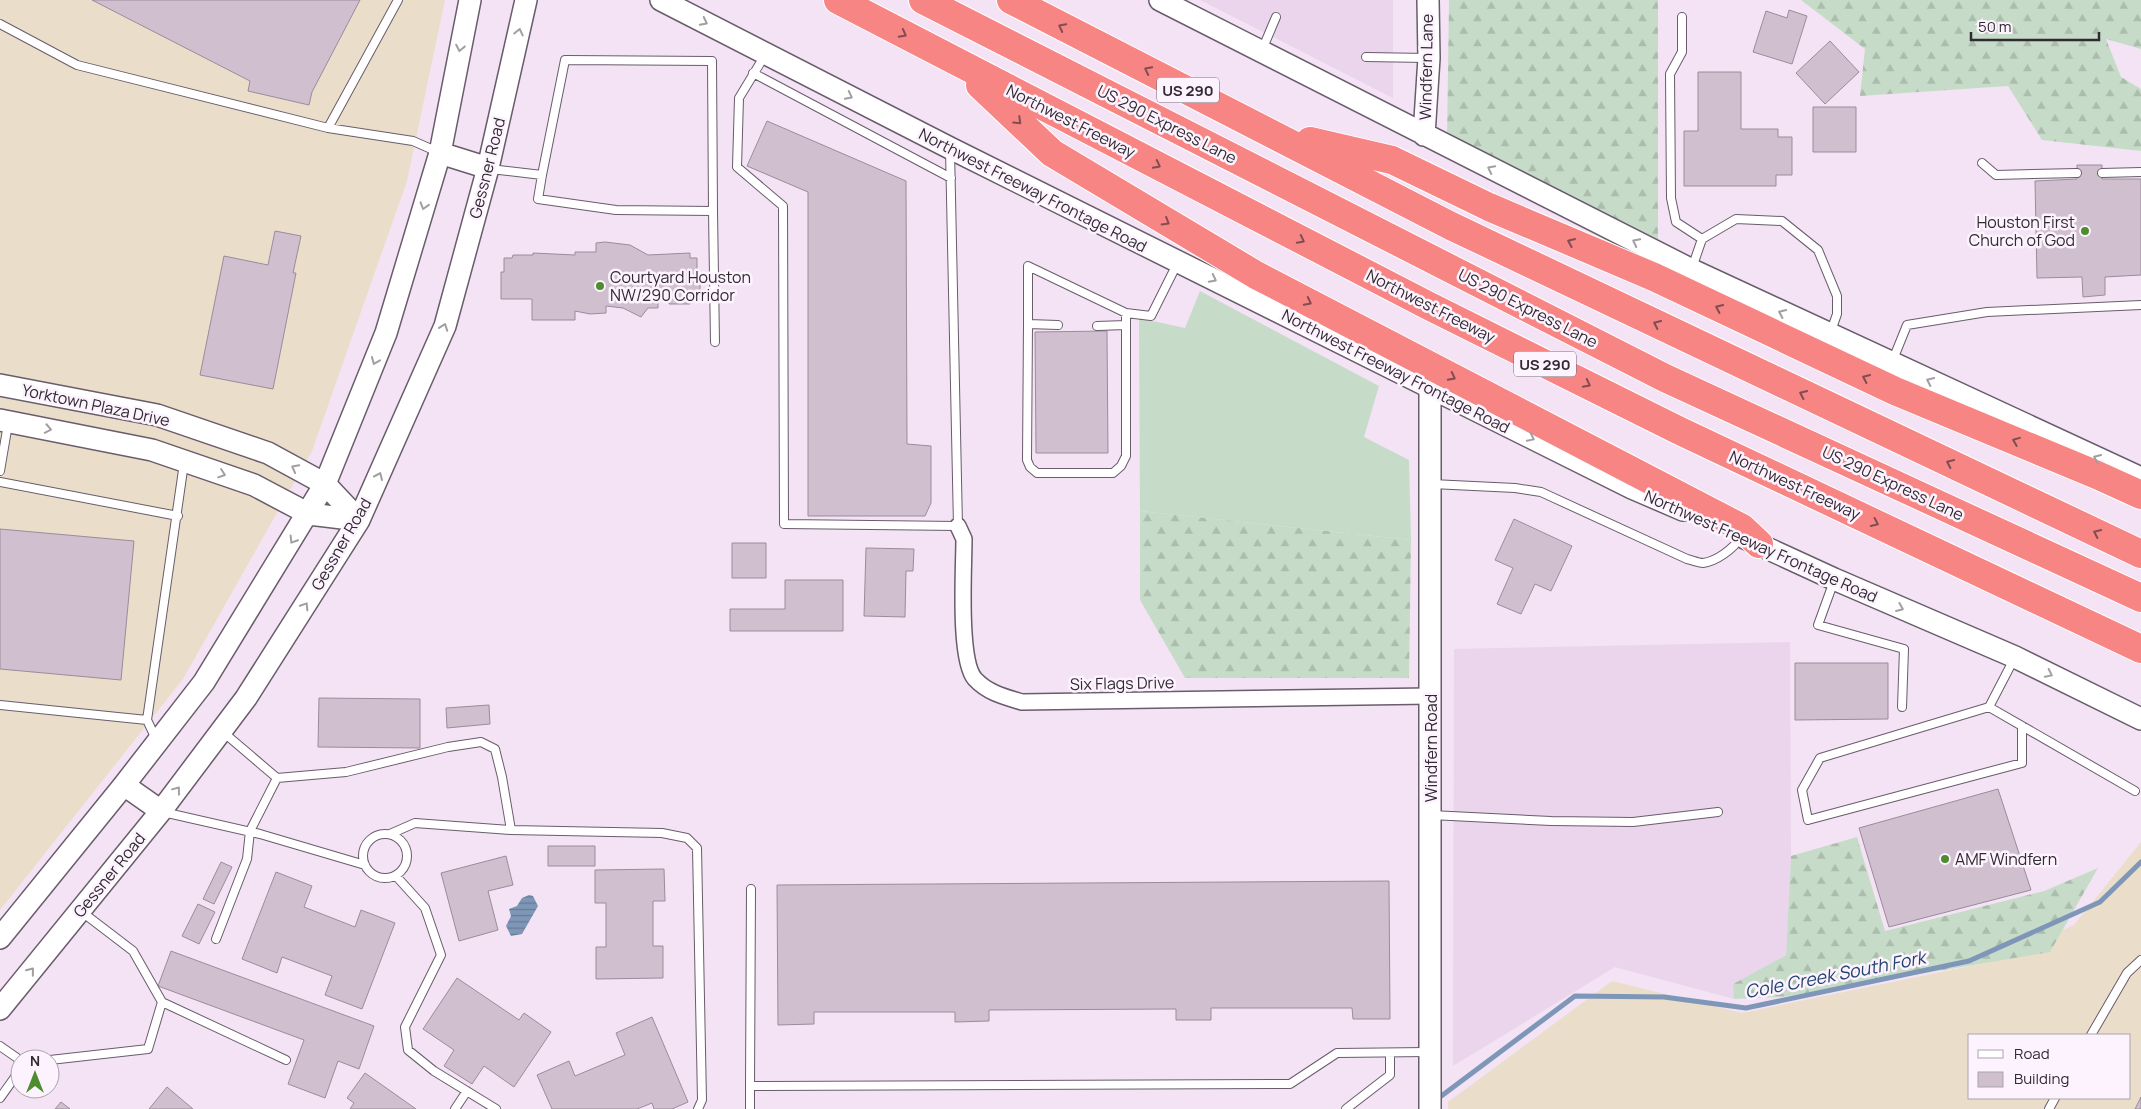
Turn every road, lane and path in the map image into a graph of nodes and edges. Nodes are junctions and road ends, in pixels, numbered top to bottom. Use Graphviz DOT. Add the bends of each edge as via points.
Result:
graph roads {
  1 [pos="398,0"];
  2 [pos="470,0"];
  3 [pos="526,0"];
  4 [pos="661,0"];
  5 [pos="838,0"];
  6 [pos="923,0"];
  7 [pos="1010,0"];
  8 [pos="1160,0"];
  9 [pos="1428,0"];
  10 [pos="1682,17"];
  11 [pos="1276,18"];
  12 [pos="0,24"];
  13 [pos="1261,51"];
  14 [pos="766,54"];
  15 [pos="1366,57"];
  16 [pos="1429,58"];
  17 [pos="958,63"];
  18 [pos="753,73"];
  19 [pos="328,128"];
  20 [pos="1269,131"];
  21 [pos="1424,135"];
  22 [pos="950,148"];
  23 [pos="440,153"];
  24 [pos="1982,163"];
  25 [pos="488,168"];
  26 [pos="2141,172"];
  27 [pos="2077,173"];
  28 [pos="2102,173"];
  29 [pos="542,175"];
  30 [pos="951,178"];
  31 [pos="713,211"];
  32 [pos="1702,238"];
  33 [pos="1178,262"];
  34 [pos="1692,270"];
  35 [pos="2141,305"];
  36 [pos="1126,313"];
  37 [pos="1028,324"];
  38 [pos="1058,325"];
  39 [pos="1126,325"];
  40 [pos="1097,326"];
  41 [pos="1830,336"];
  42 [pos="715,342"];
  43 [pos="1892,363"];
  44 [pos="8,386"];
  45 [pos="1430,388"];
  46 [pos="4,421"];
  47 [pos="184,461"];
  48 [pos="0,471"];
  49 [pos="2141,478"];
  50 [pos="0,482"];
  51 [pos="325,484"];
  52 [pos="1430,484"];
  53 [pos="2141,495"];
  54 [pos="309,514"];
  55 [pos="178,516"];
  56 [pos="359,520"];
  57 [pos="958,526"];
  58 [pos="1750,540"];
  59 [pos="2141,554"];
  60 [pos="1834,579"];
  61 [pos="2141,598"];
  62 [pos="2141,649"];
  63 [pos="2015,657"];
  64 [pos="1431,696"];
  65 [pos="0,705"];
  66 [pos="1902,707"];
  67 [pos="1989,707"];
  68 [pos="2141,719"];
  69 [pos="147,720"];
  70 [pos="2022,726"];
  71 [pos="222,731"];
  72 [pos="158,742"];
  73 [pos="277,778"];
  74 [pos="124,785"];
  75 [pos="2135,791"];
  76 [pos="161,811"];
  77 [pos="1718,812"];
  78 [pos="1431,815"];
  79 [pos="511,830"];
  80 [pos="250,831"];
  81 [pos="390,834"];
  82 [pos="365,865"];
  83 [pos="396,876"];
  84 [pos="751,889"];
  85 [pos="80,911"];
  86 [pos="0,938"];
  87 [pos="216,939"];
  88 [pos="2141,960"];
  89 [pos="162,1002"];
  90 [pos="0,1009"];
  91 [pos="2092,1034"];
  92 [pos="1430,1052"];
  93 [pos="1390,1053"];
  94 [pos="60,1059"];
  95 [pos="286,1060"];
  96 [pos="10,1084"];
  97 [pos="750,1086"];
  98 [pos="468,1091"];
  99 [pos="0,1098"];
  100 [pos="1429,1099"];
  101 [pos="455,1109"];
  102 [pos="496,1109"];
  103 [pos="698,1109"];
  104 [pos="750,1109"];
  105 [pos="1346,1109"];
  1 -- 19 [label="lane"];
  2 -- 23 [label="main road, one-way"];
  25 -- 3 [label="main road, Gessner Road, one-way"];
  4 -- 14 [label="main road, Northwest Freeway Frontage Road, one-way"];
  5 -- 17 [label="highway, Northwest Freeway / US 290, one-way"];
  6 -- 61 [label="highway, US 290 Express Lane" via="1665,378"];
  20 -- 7 [label="highway, US 290, one-way"];
  8 -- 13 [label="main road"];
  9 -- 16 [label="main road, Windfern Lane"];
  10 -- 32 [label="lane" via="1682,52 1670,74 1671,198 1676,222"];
  11 -- 13 [label="lane"];
  12 -- 19 [label="lane" via="77,65"];
  13 -- 21 [label="main road"];
  14 -- 18 [label="lane"];
  14 -- 22 [label="main road, Northwest Freeway Frontage Road, one-way"];
  15 -- 16 [label="lane"];
  16 -- 21 [label="main road, Windfern Lane"];
  17 -- 58 [label="highway, one-way" via="1052,154 1256,275 1742,528"];
  17 -- 62 [label="highway, Northwest Freeway / US 290, one-way" via="1672,427"];
  18 -- 30 [label="lane"];
  18 -- 57 [label="lane" via="739,98 737,167 783,206 784,524"];
  19 -- 23 [label="lane" via="414,141"];
  53 -- 20 [label="highway, one-way" via="1895,391 1654,277 1489,207 1392,160"];
  59 -- 20 [label="highway, US 290, one-way" via="1451,226"];
  34 -- 21 [label="main road, one-way"];
  22 -- 30 [label="lane"];
  22 -- 33 [label="main road, Northwest Freeway Frontage Road"];
  23 -- 25 [label="main road"];
  23 -- 51 [label="main road, one-way" via="386,333"];
  24 -- 27 [label="lane" via="1996,175"];
  25 -- 29 [label="lane"];
  56 -- 25 [label="main road, Gessner Road, one-way" via="445,326"];
  26 -- 28 [label="lane"];
  29 -- 31 [label="lane" via="538,199 616,210"];
  29 -- 31 [label="lane" via="565,60 712,60"];
  30 -- 57 [label="lane"];
  31 -- 42 [label="lane"];
  32 -- 34 [label="lane"];
  32 -- 41 [label="lane" via="1736,219 1782,221 1818,250 1837,296 1837,314"];
  33 -- 36 [label="lane" via="1151,316"];
  33 -- 45 [label="main road, Northwest Freeway Frontage Road, one-way"];
  41 -- 34 [label="main road, one-way"];
  35 -- 43 [label="lane" via="1987,312 1907,325"];
  36 -- 37 [label="lane" via="1028,266"];
  36 -- 39 [label="lane"];
  37 -- 38 [label="lane"];
  37 -- 39 [label="lane" via="1027,460 1037,473 1113,473 1121,466 1126,456"];
  39 -- 40 [label="lane"];
  41 -- 43 [label="main road"];
  49 -- 43 [label="main road, one-way"];
  44 -- 46 [label="main road"];
  51 -- 44 [label="main road, Yorktown Plaza Drive, one-way" via="268,453 157,415"];
  45 -- 52 [label="main road, Windfern Road"];
  45 -- 58 [label="main road, Northwest Freeway Frontage Road, one-way" via="1632,488"];
  46 -- 47 [label="main road, Yorktown Plaza Drive, one-way" via="152,450"];
  46 -- 48 [label="lane"];
  47 -- 54 [label="main road, Yorktown Plaza Drive, one-way" via="254,485"];
  47 -- 55 [label="lane"];
  50 -- 55 [label="lane"];
  51 -- 54 [label="main road"];
  51 -- 56 [label="main road, Yorktown Plaza Drive"];
  52 -- 58 [label="lane" via="1541,492 1702,563"];
  52 -- 64 [label="main road, Windfern Road"];
  54 -- 56 [label="main road, Yorktown Plaza Drive"];
  54 -- 72 [label="main road, one-way" via="204,682"];
  55 -- 69 [label="lane"];
  71 -- 56 [label="main road, Gessner Road, one-way"];
  57 -- 64 [label="street, Six Flags Drive" via="964,539 965,653 974,678 994,694 1022,702"];
  58 -- 60 [label="main road, Northwest Freeway Frontage Road"];
  60 -- 63 [label="main road, Northwest Freeway Frontage Road, one-way"];
  60 -- 66 [label="lane" via="1818,625 1904,649"];
  63 -- 67 [label="lane"];
  63 -- 68 [label="main road, Northwest Freeway Frontage Road, one-way"];
  64 -- 78 [label="main road, Windfern Road"];
  65 -- 69 [label="lane"];
  67 -- 70 [label="lane"];
  67 -- 70 [label="lane" via="1820,758 1802,790 1808,820 2022,763"];
  69 -- 72 [label="lane"];
  70 -- 75 [label="lane"];
  71 -- 73 [label="lane"];
  76 -- 71 [label="main road, Gessner Road, one-way"];
  72 -- 74 [label="main road"];
  73 -- 79 [label="lane" via="346,772 482,742 495,748"];
  73 -- 80 [label="lane"];
  74 -- 76 [label="main road"];
  74 -- 86 [label="main road"];
  76 -- 80 [label="lane"];
  76 -- 85 [label="main road, Gessner Road"];
  77 -- 78 [label="lane" via="1633,822 1551,822"];
  78 -- 92 [label="main road, Windfern Road"];
  79 -- 81 [label="lane" via="415,823"];
  79 -- 103 [label="lane" via="662,833 687,838 696,848 702,1100"];
  80 -- 82 [label="lane"];
  80 -- 87 [label="lane" via="247,860"];
  81 -- 82 [label="lane" via="374,836 368,842 364,849"];
  81 -- 83 [label="lane" via="402,840 408,853 405,866"];
  82 -- 83 [label="lane" via="378,877"];
  83 -- 98 [label="lane" via="425,908 441,955 405,1027 408,1050 434,1071"];
  84 -- 97 [label="lane"];
  85 -- 89 [label="lane" via="133,951"];
  90 -- 85 [label="main road, Gessner Road, one-way"];
  88 -- 91 [label="lane" via="2127,973"];
  89 -- 94 [label="lane" via="148,1049"];
  89 -- 95 [label="lane"];
  92 -- 93 [label="lane"];
  92 -- 100 [label="main road, Windfern Road"];
  93 -- 97 [label="lane" via="1337,1053 1290,1084"];
  93 -- 105 [label="lane" via="1390,1075"];
  96 -- 99 [label="lane"];
  97 -- 104 [label="lane"];
  98 -- 101 [label="lane"];
  98 -- 102 [label="lane"];
}
